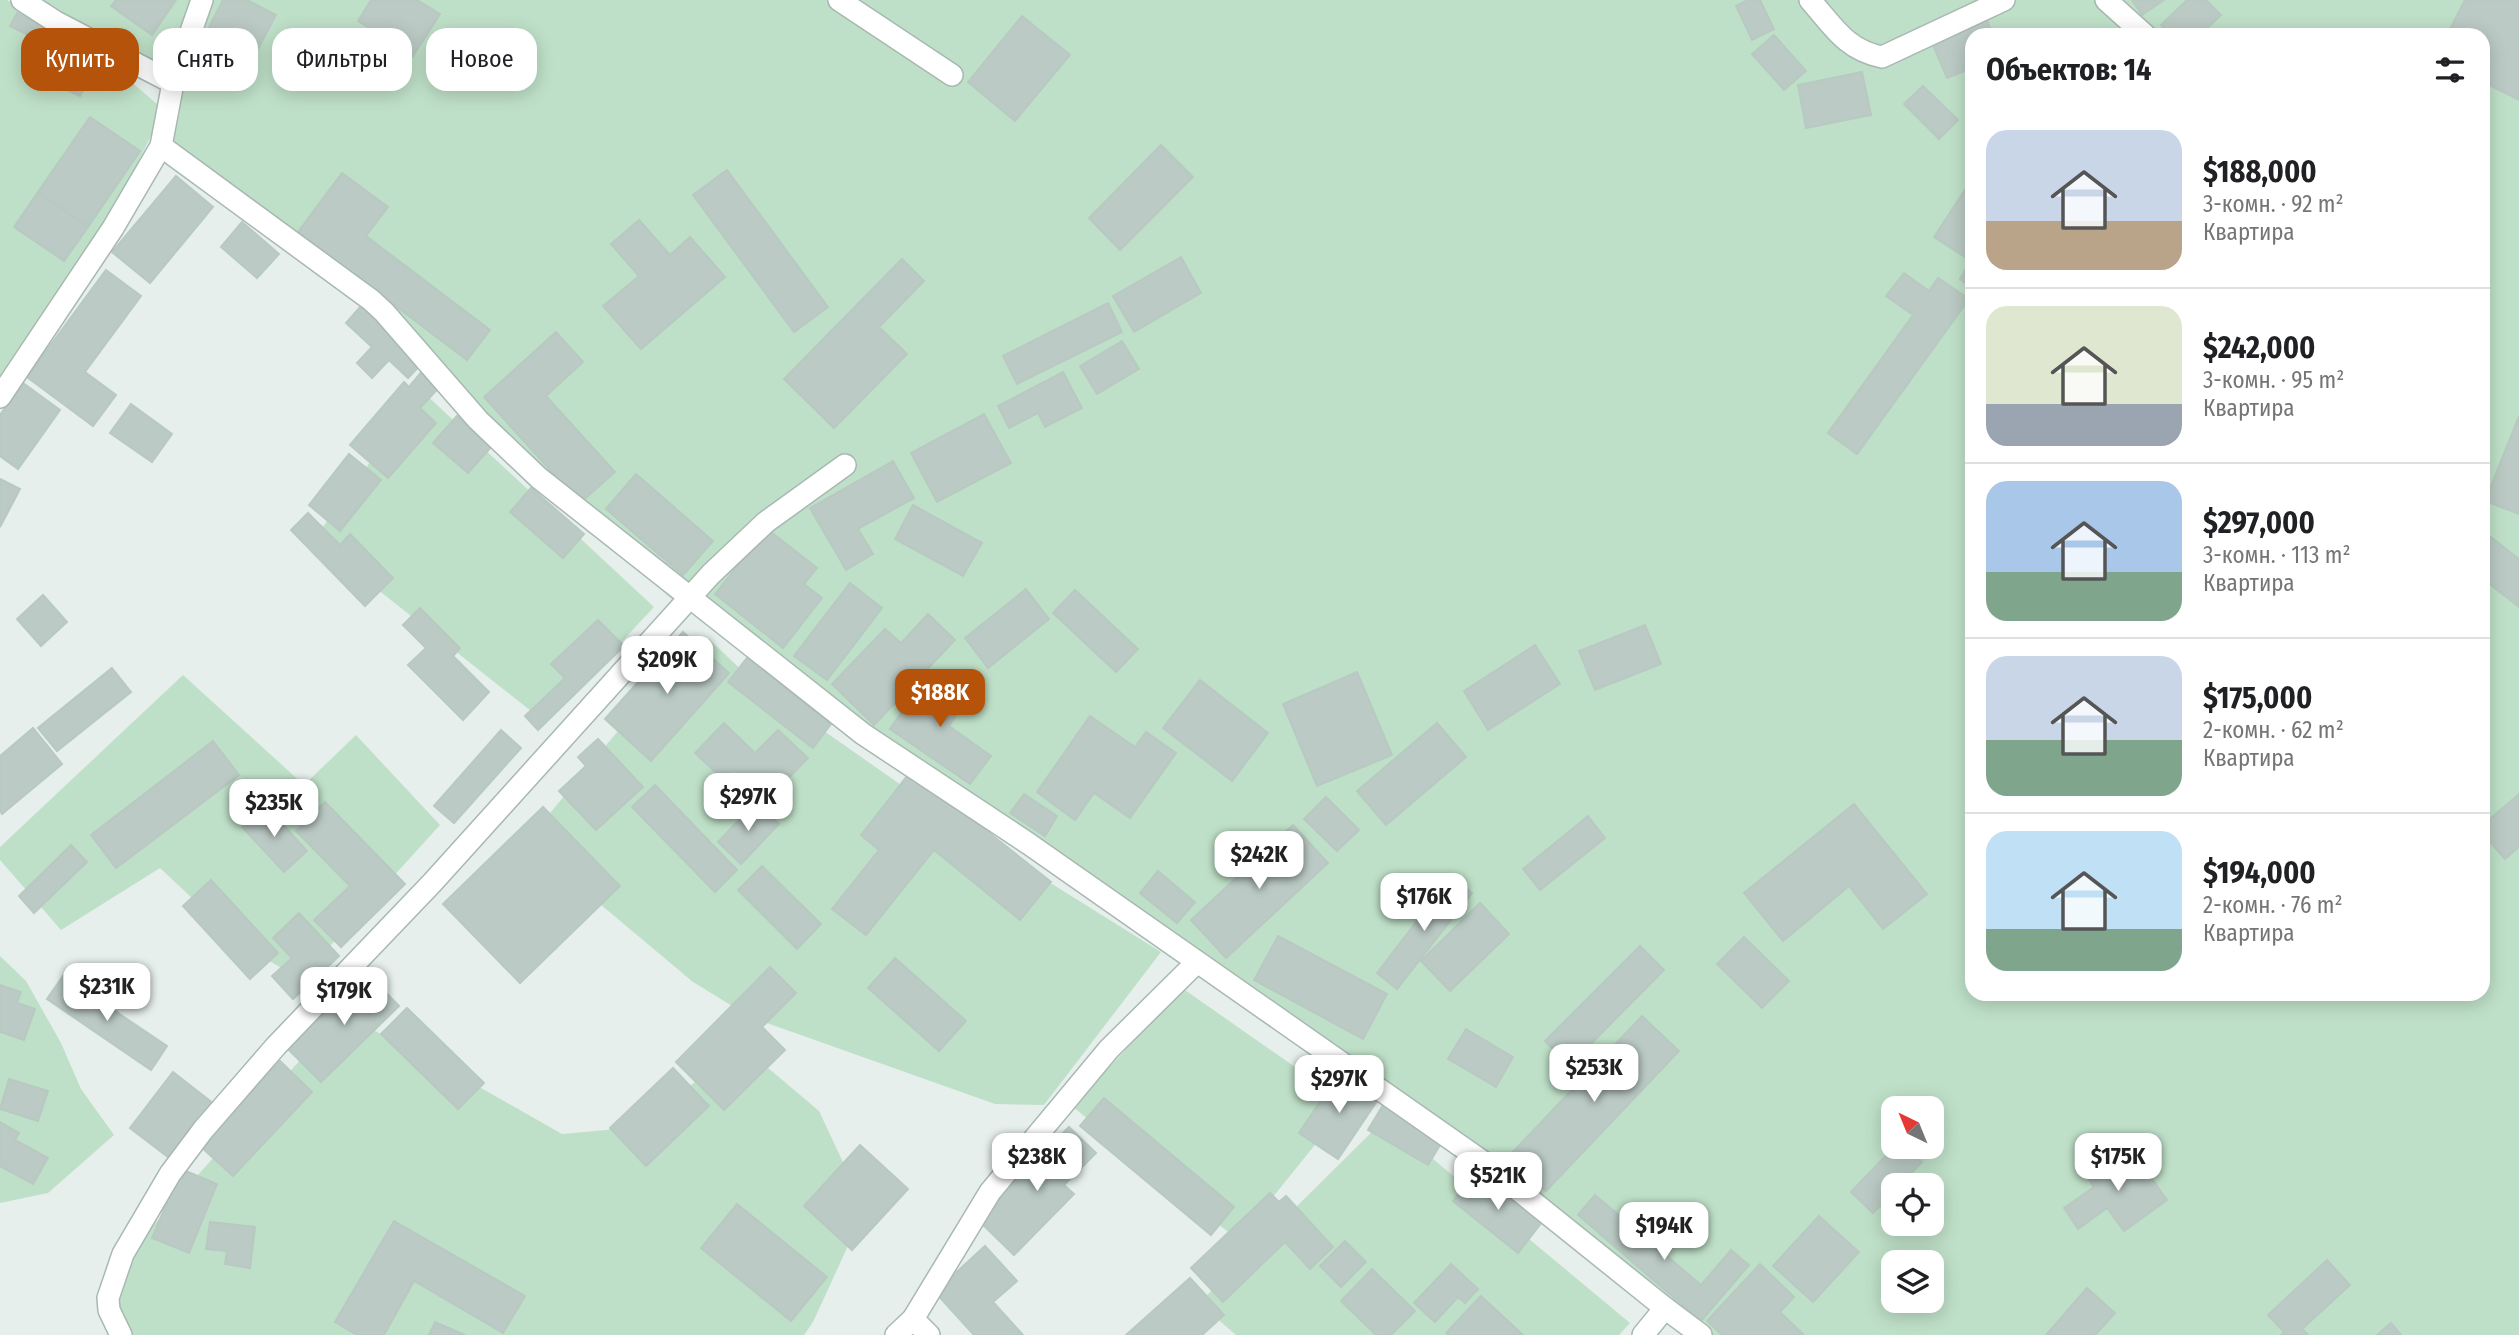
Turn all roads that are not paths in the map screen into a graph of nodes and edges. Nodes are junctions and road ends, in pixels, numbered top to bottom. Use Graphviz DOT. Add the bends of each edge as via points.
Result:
graph roads {
  1 [pos="22,0"];
  2 [pos="202,0"];
  3 [pos="839,0"];
  4 [pos="1810,0"];
  5 [pos="2004,0"];
  6 [pos="2106,0"];
  7 [pos="192,28"];
  8 [pos="2137,28"];
  9 [pos="153,73"];
  10 [pos="952,75"];
  11 [pos="171,91"];
  12 [pos="161,146"];
  13 [pos="0,397"];
  14 [pos="845,465"];
  15 [pos="690,599"];
  16 [pos="1197,962"];
  17 [pos="1665,1308"];
  18 [pos="914,1319"];
  19 [pos="121,1335"];
  20 [pos="896,1335"];
  21 [pos="929,1335"];
  22 [pos="1643,1335"];
  23 [pos="1701,1335"];
  1 -- 9 [label="street"];
  2 -- 7 [label="street"];
  3 -- 10 [label="street"];
  4 -- 5 [label="street" via="1848,44 1864,54 1882,57"];
  6 -- 8 [label="street"];
  11 -- 12 [label="street"];
  12 -- 13 [label="street" via="113,228"];
  12 -- 15 [label="street" via="365,294 505,448"];
  14 -- 15 [label="street" via="766,522"];
  15 -- 16 [label="street" via="863,734"];
  15 -- 19 [label="street" via="432,883 275,1046 203,1130 170,1174 123,1254 108,1298"];
  16 -- 17 [label="street" via="1482,1161"];
  16 -- 18 [label="street" via="1109,1049 990,1192"];
  17 -- 22 [label="street"];
  17 -- 23 [label="street"];
  18 -- 20 [label="street"];
  18 -- 21 [label="street"];
}
